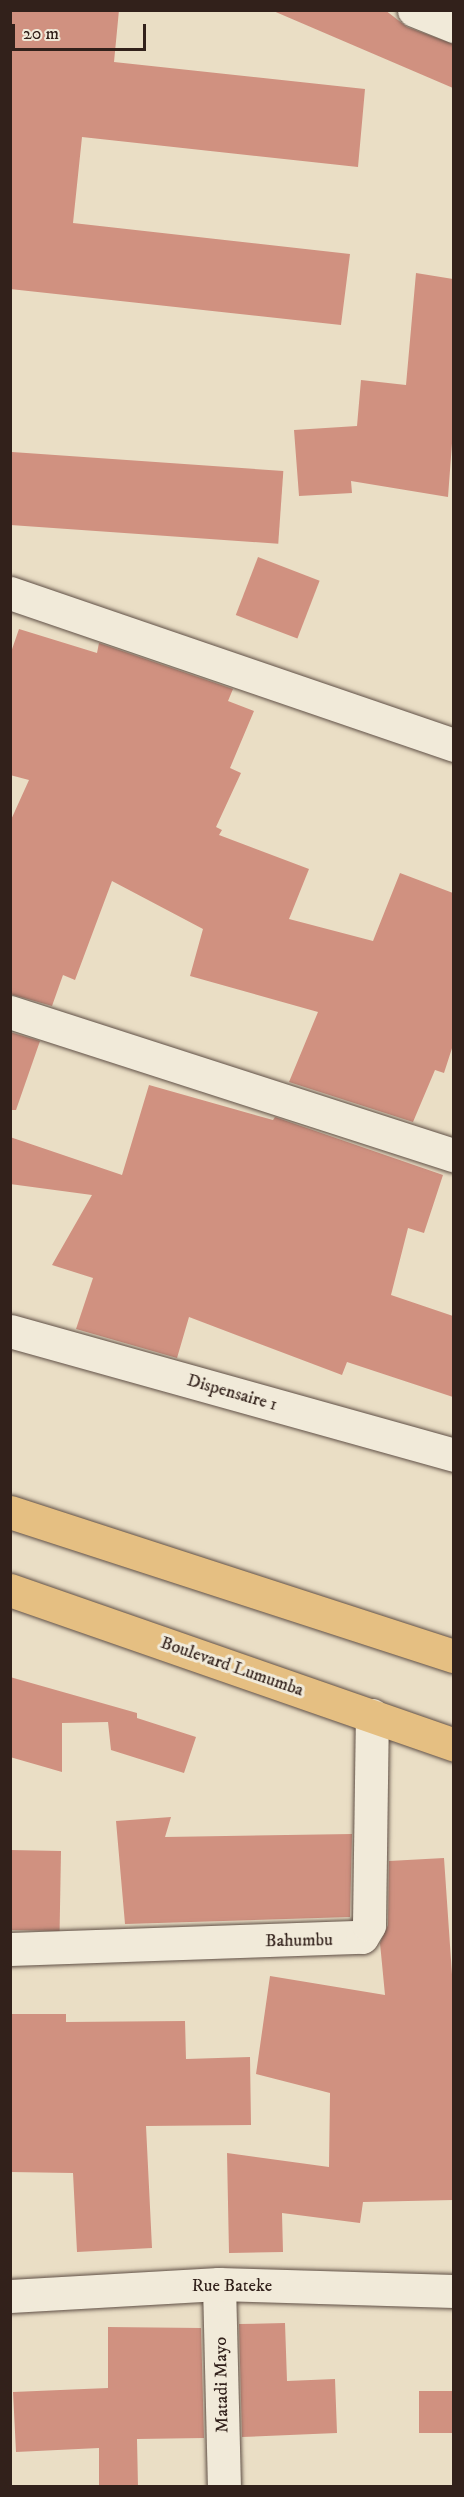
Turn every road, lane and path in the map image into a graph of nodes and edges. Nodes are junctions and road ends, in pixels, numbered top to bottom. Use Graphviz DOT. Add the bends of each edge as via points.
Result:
graph roads {
  1 [pos="414,10"];
  2 [pos="453,26"];
  3 [pos="10,593"];
  4 [pos="453,745"];
  5 [pos="10,1012"];
  6 [pos="453,1155"];
  7 [pos="10,1331"];
  8 [pos="453,1455"];
  9 [pos="10,1512"];
  10 [pos="10,1590"];
  11 [pos="452,1651"];
  12 [pos="372,1715"];
  13 [pos="453,1745"];
  14 [pos="10,1949"];
  15 [pos="219,2284"];
  16 [pos="453,2291"];
  17 [pos="10,2296"];
  18 [pos="224,2487"];
  1 -- 2 [label="street"];
  3 -- 4 [label="street"];
  5 -- 6 [label="street"];
  7 -- 8 [label="street, Dispensaire 1"];
  9 -- 11 [label="highway"];
  10 -- 12 [label="highway, Boulevard Lumumba"];
  12 -- 13 [label="highway, Boulevard Lumumba"];
  12 -- 14 [label="street, Bahumbu" via="369,1924 362,1937"];
  15 -- 16 [label="street, Rue Bateke"];
  15 -- 17 [label="street, Rue Bateke"];
  15 -- 18 [label="street, Matadi Mayo"];
}
